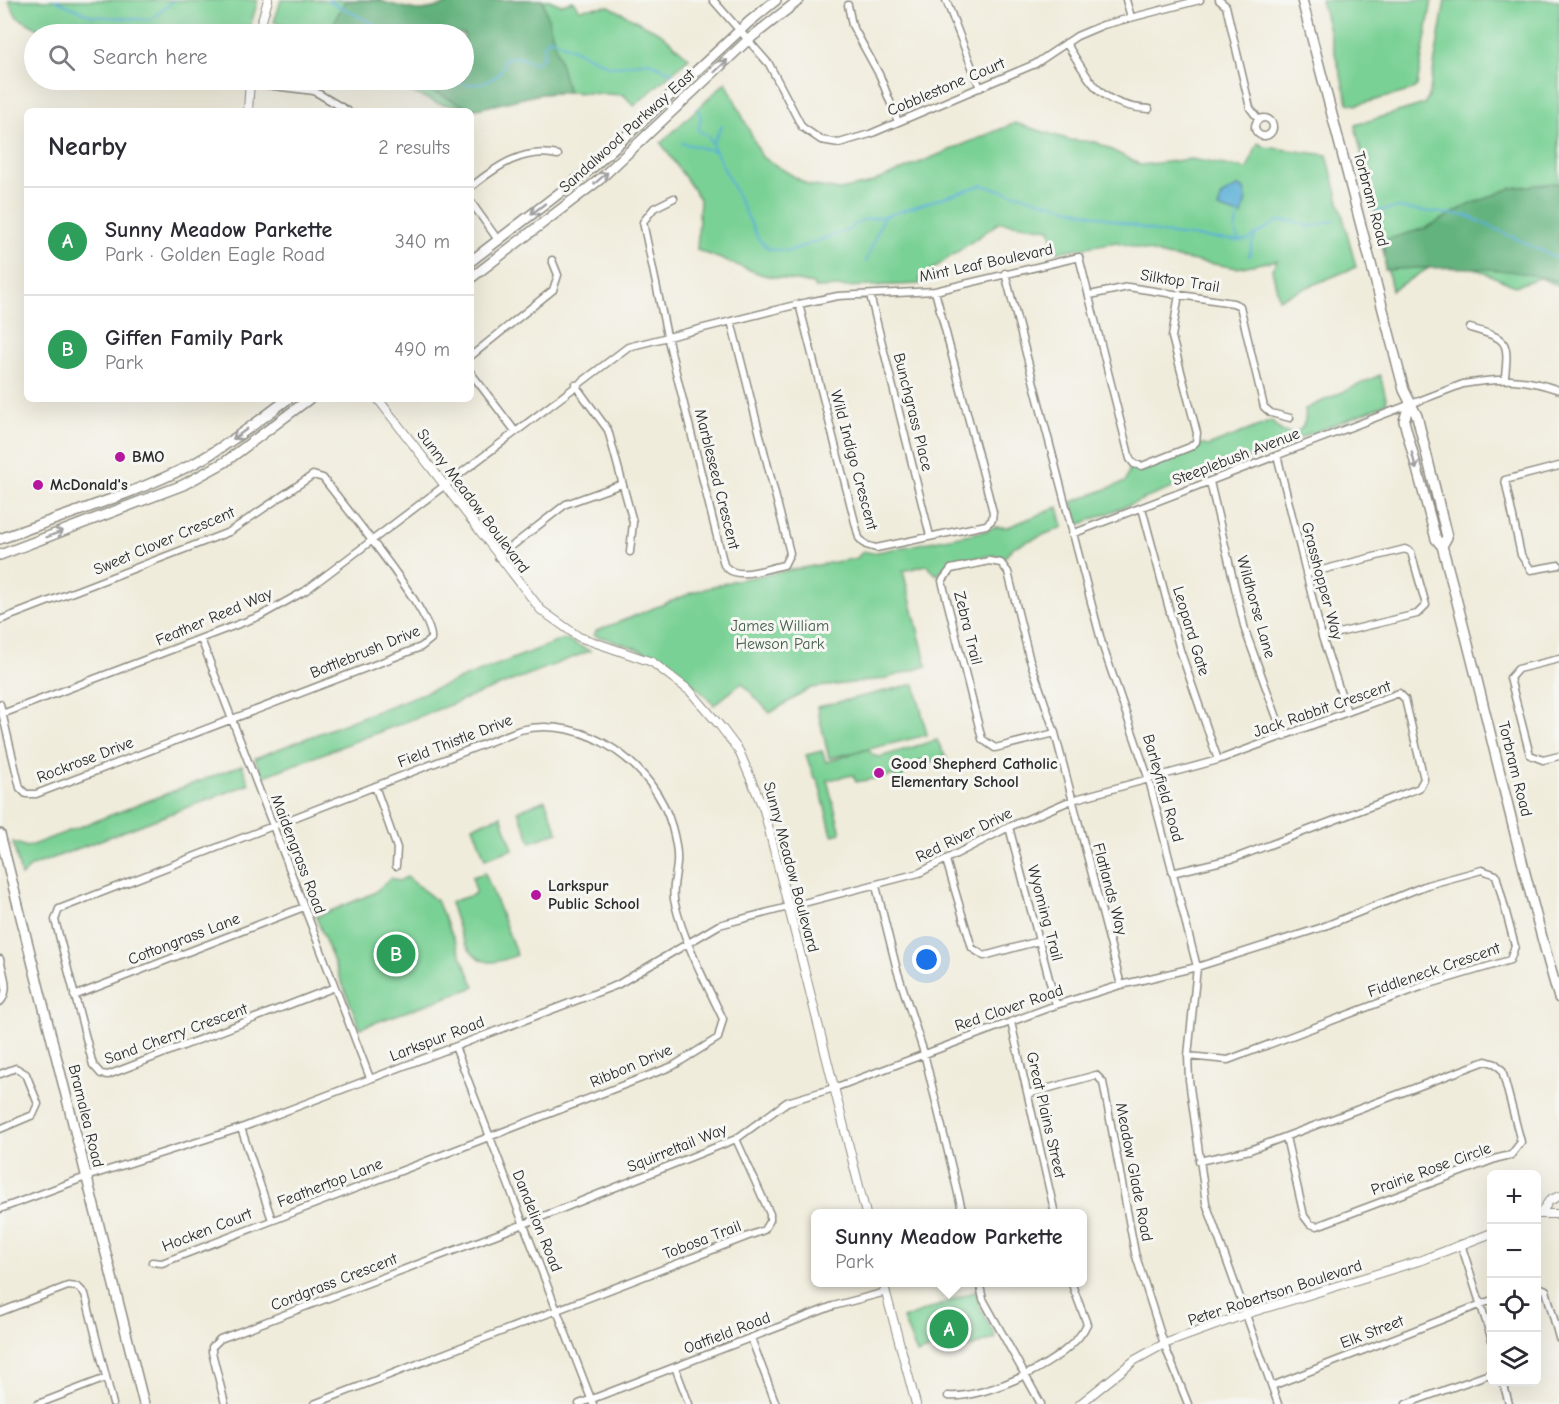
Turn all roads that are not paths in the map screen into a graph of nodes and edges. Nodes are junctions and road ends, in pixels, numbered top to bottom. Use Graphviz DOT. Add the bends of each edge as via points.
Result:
graph roads {
  1 [pos="268,0"];
  2 [pos="713,0"];
  3 [pos="776,0"];
  4 [pos="799,0"];
  5 [pos="946,0"];
  6 [pos="1126,0"];
  7 [pos="1200,0"];
  8 [pos="1219,0"];
  9 [pos="1302,0"];
  10 [pos="848,5"];
  11 [pos="1131,17"];
  12 [pos="261,24"];
  13 [pos="744,36"];
  14 [pos="1066,43"];
  15 [pos="981,88"];
  16 [pos="249,90"];
  17 [pos="308,90"];
  18 [pos="248,108"];
  19 [pos="343,108"];
  20 [pos="1149,109"];
  21 [pos="1259,120"];
  22 [pos="898,122"];
  23 [pos="558,155"];
  24 [pos="474,185"];
  25 [pos="674,198"];
  26 [pos="474,206"];
  27 [pos="498,240"];
  28 [pos="474,259"];
  29 [pos="552,260"];
  30 [pos="1005,273"];
  31 [pos="474,276"];
  32 [pos="935,291"];
  33 [pos="1179,294"];
  34 [pos="870,295"];
  35 [pos="1090,295"];
  36 [pos="799,304"];
  37 [pos="731,321"];
  38 [pos="1470,327"];
  39 [pos="667,336"];
  40 [pos="474,354"];
  41 [pos="474,377"];
  42 [pos="1505,378"];
  43 [pos="575,385"];
  44 [pos="1559,390"];
  45 [pos="284,402"];
  46 [pos="305,402"];
  47 [pos="380,402"];
  48 [pos="1409,405"];
  49 [pos="1290,418"];
  50 [pos="515,431"];
  51 [pos="1277,455"];
  52 [pos="1559,466"];
  53 [pos="1210,482"];
  54 [pos="622,484"];
  55 [pos="443,485"];
  56 [pos="1142,508"];
  57 [pos="1072,534"];
  58 [pos="930,536"];
  59 [pos="0,539"];
  60 [pos="371,540"];
  61 [pos="630,552"];
  62 [pos="0,555"];
  63 [pos="498,557"];
  64 [pos="1559,565"];
  65 [pos="1306,574"];
  66 [pos="0,620"];
  67 [pos="1322,637"];
  68 [pos="201,639"];
  69 [pos="1559,659"];
  70 [pos="0,704"];
  71 [pos="1347,712"];
  72 [pos="3,714"];
  73 [pos="232,718"];
  74 [pos="1055,733"];
  75 [pos="1284,737"];
  76 [pos="1559,756"];
  77 [pos="1218,760"];
  78 [pos="1149,780"];
  79 [pos="375,786"];
  80 [pos="1072,800"];
  81 [pos="273,825"];
  82 [pos="1009,827"];
  83 [pos="0,834"];
  84 [pos="946,860"];
  85 [pos="396,866"];
  86 [pos="1172,873"];
  87 [pos="876,886"];
  88 [pos="304,907"];
  89 [pos="789,907"];
  90 [pos="1039,941"];
  91 [pos="687,942"];
  92 [pos="0,959"];
  93 [pos="1197,967"];
  94 [pos="1121,986"];
  95 [pos="335,987"];
  96 [pos="74,996"];
  97 [pos="1559,998"];
  98 [pos="0,1002"];
  99 [pos="1056,1005"];
  100 [pos="1011,1022"];
  101 [pos="456,1049"];
  102 [pos="924,1053"];
  103 [pos="1188,1056"];
  104 [pos="0,1074"];
  105 [pos="370,1078"];
  106 [pos="834,1088"];
  107 [pos="1028,1094"];
  108 [pos="241,1128"];
  109 [pos="0,1129"];
  110 [pos="488,1137"];
  111 [pos="1286,1137"];
  112 [pos="736,1139"];
  113 [pos="1199,1161"];
  114 [pos="86,1177"];
  115 [pos="1559,1196"];
  116 [pos="0,1209"];
  117 [pos="865,1209"];
  118 [pos="962,1209"];
  119 [pos="1054,1209"];
  120 [pos="1541,1212"];
  121 [pos="1541,1214"];
  122 [pos="1559,1214"];
  123 [pos="272,1220"];
  124 [pos="524,1224"];
  125 [pos="1487,1234"];
  126 [pos="1461,1244"];
  127 [pos="152,1263"];
  128 [pos="884,1287"];
  129 [pos="980,1287"];
  130 [pos="1073,1287"];
  131 [pos="1541,1288"];
  132 [pos="886,1292"];
  133 [pos="1487,1302"];
  134 [pos="1482,1304"];
  135 [pos="557,1310"];
  136 [pos="0,1312"];
  137 [pos="1246,1314"];
  138 [pos="1489,1332"];
  139 [pos="751,1338"];
  140 [pos="1559,1338"];
  141 [pos="1164,1344"];
  142 [pos="675,1367"];
  143 [pos="1025,1374"];
  144 [pos="1487,1374"];
  145 [pos="106,1378"];
  146 [pos="1272,1386"];
  147 [pos="1504,1386"];
  148 [pos="948,1396"];
  149 [pos="592,1402"];
  150 [pos="38,1404"];
  151 [pos="113,1404"];
  152 [pos="144,1404"];
  153 [pos="225,1404"];
  154 [pos="314,1404"];
  155 [pos="579,1404"];
  156 [pos="689,1404"];
  157 [pos="776,1404"];
  158 [pos="916,1404"];
  159 [pos="1041,1404"];
  160 [pos="1080,1404"];
  161 [pos="1188,1404"];
  162 [pos="1278,1404"];
  163 [pos="1406,1404"];
  164 [pos="1509,1404"];
  1 -- 12 [label="street"];
  2 -- 13 [label="street, Cobblestone Court"];
  3 -- 13 [label="main road, Sandalwood Parkway East"];
  4 -- 13 [label="main road, Sandalwood Parkway East"];
  5 -- 15 [label="street"];
  6 -- 11 [label="street"];
  7 -- 11 [label="street, Cobblestone Court"];
  8 -- 21 [label="street" via="1226,6 1250,108"];
  9 -- 48 [label="main road, Torbram Road"];
  10 -- 22 [label="street" via="852,25 880,76"];
  11 -- 14 [label="street, Cobblestone Court"];
  13 -- 22 [label="street, Cobblestone Court" via="771,68 797,121 814,137 844,142"];
  13 -- 27 [label="main road, Sandalwood Parkway East, one-way" via="592,168"];
  31 -- 13 [label="main road, Sandalwood Parkway East, one-way" via="599,180"];
  14 -- 15 [label="street, Cobblestone Court" via="1035,64"];
  14 -- 20 [label="street" via="1102,96 1127,108"];
  15 -- 22 [label="street, Cobblestone Court"];
  16 -- 18 [label="street"];
  17 -- 19 [label="street"];
  23 -- 24 [label="street" via="541,151 522,155 502,163"];
  25 -- 39 [label="street" via="654,208 644,222"];
  26 -- 27 [label="street"];
  27 -- 28 [label="main road, Sandalwood Parkway East"];
  29 -- 40 [label="street" via="558,275 553,290"];
  30 -- 32 [label="street, Mint Leaf Boulevard"];
  30 -- 35 [label="street, Mint Leaf Boulevard" via="1079,257"];
  30 -- 57 [label="street, Barleyfield Road"];
  32 -- 34 [label="street, Mint Leaf Boulevard"];
  32 -- 58 [label="street, Wild Indigo Crescent" via="993,512 986,525"];
  33 -- 35 [label="street, Silktop Trail" via="1128,286"];
  33 -- 35 [label="street, Mint Leaf Boulevard" via="1172,337 1196,442 1142,466 1130,459"];
  33 -- 49 [label="street, Silktop Trail" via="1240,306 1264,407"];
  34 -- 36 [label="street, Mint Leaf Boulevard" via="838,296"];
  34 -- 58 [label="street, Bunchgrass Place"];
  36 -- 37 [label="street, Mint Leaf Boulevard"];
  36 -- 58 [label="street, Wild Indigo Crescent" via="859,538 876,548"];
  37 -- 39 [label="street, Mint Leaf Boulevard"];
  37 -- 39 [label="street, Marbleseed Crescent" via="790,553 784,565 737,574 724,565"];
  38 -- 42 [label="street" via="1504,341"];
  39 -- 43 [label="street, Mint Leaf Boulevard" via="628,347"];
  41 -- 50 [label="street"];
  42 -- 44 [label="street, Steeplebush Avenue"];
  42 -- 48 [label="street, Steeplebush Avenue" via="1463,384"];
  43 -- 50 [label="street, Mint Leaf Boulevard"];
  43 -- 54 [label="street" via="608,430"];
  45 -- 59 [label="main road, one-way" via="191,465"];
  62 -- 46 [label="main road, one-way" via="183,485 208,472"];
  47 -- 55 [label="street, Sunny Meadow Boulevard"];
  48 -- 51 [label="street, Steeplebush Avenue"];
  48 -- 97 [label="main road, Torbram Road" via="1404,421 1468,640 1530,898"];
  50 -- 55 [label="street, Mint Leaf Boulevard"];
  51 -- 53 [label="street, Steeplebush Avenue"];
  51 -- 65 [label="street, Grasshopper Way"];
  52 -- 64 [label="street" via="1505,480 1521,555 1531,570"];
  53 -- 56 [label="street, Steeplebush Avenue"];
  53 -- 75 [label="street, Wildhorse Lane" via="1245,630"];
  54 -- 61 [label="street" via="633,522"];
  54 -- 63 [label="street" via="566,504"];
  55 -- 60 [label="street, Feather Reed Way"];
  55 -- 63 [label="street, Sunny Meadow Boulevard"];
  56 -- 57 [label="street, Steeplebush Avenue"];
  56 -- 77 [label="street, Leopard Gate" via="1180,650"];
  57 -- 78 [label="street, Barleyfield Road" via="1102,644"];
  60 -- 66 [label="street, Sweet Clover Crescent" via="323,478 313,475 229,532"];
  60 -- 68 [label="street, Feather Reed Way" via="305,591 260,616"];
  60 -- 73 [label="street, Bottlebrush Drive" via="425,614 433,632 431,639 420,647"];
  63 -- 89 [label="street, Sunny Meadow Boulevard" via="550,618 579,637 660,667 683,685 721,726 739,751 759,794"];
  65 -- 67 [label="street, Grasshopper Way"];
  65 -- 67 [label="street" via="1405,549 1411,552 1423,588 1426,605 1417,614"];
  67 -- 71 [label="street, Grasshopper Way"];
  68 -- 72 [label="street, Feather Reed Way"];
  68 -- 73 [label="street, Maidengrass Road"];
  69 -- 76 [label="street" via="1518,669 1510,678 1530,755 1543,760"];
  70 -- 72 [label="street"];
  71 -- 75 [label="street, Jack Rabbit Crescent"];
  71 -- 86 [label="street, Jack Rabbit Crescent" via="1399,693 1405,699 1424,779 1419,788 1235,858"];
  72 -- 73 [label="street, Rockrose Drive" via="20,788 26,794 47,790"];
  73 -- 81 [label="street, Maidengrass Road"];
  74 -- 74 [label="street, Zebra Trail" via="1029,657 1008,572 1001,563 989,561 951,569 942,581 982,739 994,748"];
  74 -- 80 [label="street, Zebra Trail"];
  75 -- 77 [label="street, Jack Rabbit Crescent"];
  77 -- 78 [label="street, Jack Rabbit Crescent"];
  78 -- 80 [label="street, Red River Drive"];
  78 -- 86 [label="street, Barleyfield Road"];
  79 -- 81 [label="street, Field Thistle Drive"];
  79 -- 85 [label="street" via="397,848"];
  79 -- 91 [label="street, Field Thistle Drive" via="534,727 551,727 609,745 653,787 672,826 678,860 674,902"];
  80 -- 82 [label="street, Red River Drive"];
  80 -- 94 [label="street, Flatlands Way"];
  81 -- 88 [label="street, Maidengrass Road"];
  81 -- 96 [label="street, Sand Cherry Crescent" via="59,909 55,920"];
  82 -- 84 [label="street, Red River Drive"];
  82 -- 90 [label="street, Wyoming Trail"];
  83 -- 114 [label="main road, Bramalea Road"];
  84 -- 87 [label="street, Red River Drive"];
  84 -- 90 [label="street" via="972,948 977,953 984,956"];
  86 -- 93 [label="street, Barleyfield Road"];
  87 -- 89 [label="street, Red River Drive"];
  87 -- 102 [label="street" via="897,970"];
  88 -- 95 [label="street, Maidengrass Road"];
  88 -- 96 [label="street, Cottongrass Lane"];
  89 -- 91 [label="street, Larkspur Road" via="719,925"];
  89 -- 106 [label="street, Sunny Meadow Boulevard"];
  90 -- 99 [label="street, Wyoming Trail"];
  91 -- 101 [label="street, Larkspur Road" via="617,986 532,1016"];
  91 -- 110 [label="street, Ribbon Drive" via="723,1018 718,1038 673,1066"];
  92 -- 98 [label="street" via="6,995"];
  93 -- 94 [label="street, Red Clover Road"];
  93 -- 103 [label="street, Barleyfield Road"];
  93 -- 103 [label="street, Fiddleneck Crescent" via="1320,928 1427,885 1482,870 1496,875 1515,946 1510,960 1426,984 1228,1060"];
  94 -- 99 [label="street, Red Clover Road"];
  95 -- 96 [label="street, Sand Cherry Crescent" via="108,1075 101,1074 93,1065"];
  95 -- 105 [label="street, Maidengrass Road"];
  99 -- 100 [label="street, Red Clover Road"];
  100 -- 102 [label="street, Red Clover Road"];
  100 -- 107 [label="street, Great Plains Street"];
  101 -- 105 [label="street, Larkspur Road"];
  101 -- 110 [label="street, Dandelion Road"];
  102 -- 106 [label="street, Red Clover Road"];
  102 -- 118 [label="street"];
  103 -- 113 [label="street, Barleyfield Road"];
  104 -- 109 [label="street" via="16,1068 26,1074 38,1104 33,1115"];
  105 -- 108 [label="street, Larkspur Road"];
  106 -- 112 [label="street, Squirreltail Way" via="787,1102"];
  106 -- 117 [label="street, Sunny Meadow Boulevard"];
  107 -- 119 [label="street, Great Plains Street"];
  107 -- 141 [label="street, Meadow Glade Road" via="1096,1075 1103,1082 1135,1254"];
  108 -- 114 [label="street, Larkspur Road"];
  108 -- 123 [label="street, Feathertop Lane"];
  110 -- 123 [label="street, Feathertop Lane"];
  110 -- 124 [label="street, Dandelion Road"];
  111 -- 111 [label="street, Prairie Rose Circle" via="1486,1060 1502,1070 1521,1142 1511,1155 1317,1226 1304,1216"];
  111 -- 113 [label="street, Prairie Rose Circle"];
  112 -- 124 [label="street, Squirreltail Way"];
  112 -- 135 [label="street, Tobosa Trail" via="770,1214 764,1230"];
  113 -- 137 [label="street, Barleyfield Road" via="1206,1203"];
  114 -- 116 [label="street, Larkspur Road"];
  114 -- 152 [label="main road, Bramalea Road"];
  115 -- 120 [label="street"];
  121 -- 122 [label="street"];
  123 -- 127 [label="street, Hocken Court" via="162,1263"];
  124 -- 135 [label="street, Dandelion Road"];
  124 -- 153 [label="street, Cordgrass Crescent" via="220,1339 212,1352"];
  125 -- 126 [label="street, Peter Robertson Boulevard"];
  126 -- 134 [label="street"];
  126 -- 137 [label="street, Peter Robertson Boulevard" via="1422,1260"];
  128 -- 132 [label="street"];
  129 -- 143 [label="street"];
  130 -- 143 [label="street" via="1086,1318 1084,1330 1060,1354"];
  131 -- 140 [label="street" via="1546,1290"];
  132 -- 139 [label="street, Oatfield Road" via="833,1306"];
  132 -- 158 [label="street"];
  133 -- 134 [label="street, Elk Street"];
  134 -- 138 [label="street"];
  134 -- 146 [label="street, Elk Street"];
  135 -- 149 [label="street, Dandelion Road"];
  135 -- 154 [label="street"];
  136 -- 145 [label="street" via="68,1286 78,1287 85,1294"];
  137 -- 141 [label="street, Peter Robertson Boulevard"];
  137 -- 146 [label="street, Barleyfield Road"];
  139 -- 142 [label="street, Oatfield Road"];
  139 -- 157 [label="street"];
  141 -- 160 [label="street, Peter Robertson Boulevard" via="1135,1360"];
  141 -- 161 [label="street"];
  142 -- 149 [label="street, Oatfield Road"];
  142 -- 156 [label="street"];
  143 -- 148 [label="street" via="982,1394"];
  143 -- 159 [label="street"];
  144 -- 163 [label="street"];
  145 -- 150 [label="street"];
  145 -- 151 [label="street"];
  146 -- 162 [label="street, Barleyfield Road"];
  147 -- 164 [label="street"];
  149 -- 155 [label="street, Oatfield Road"];
}
